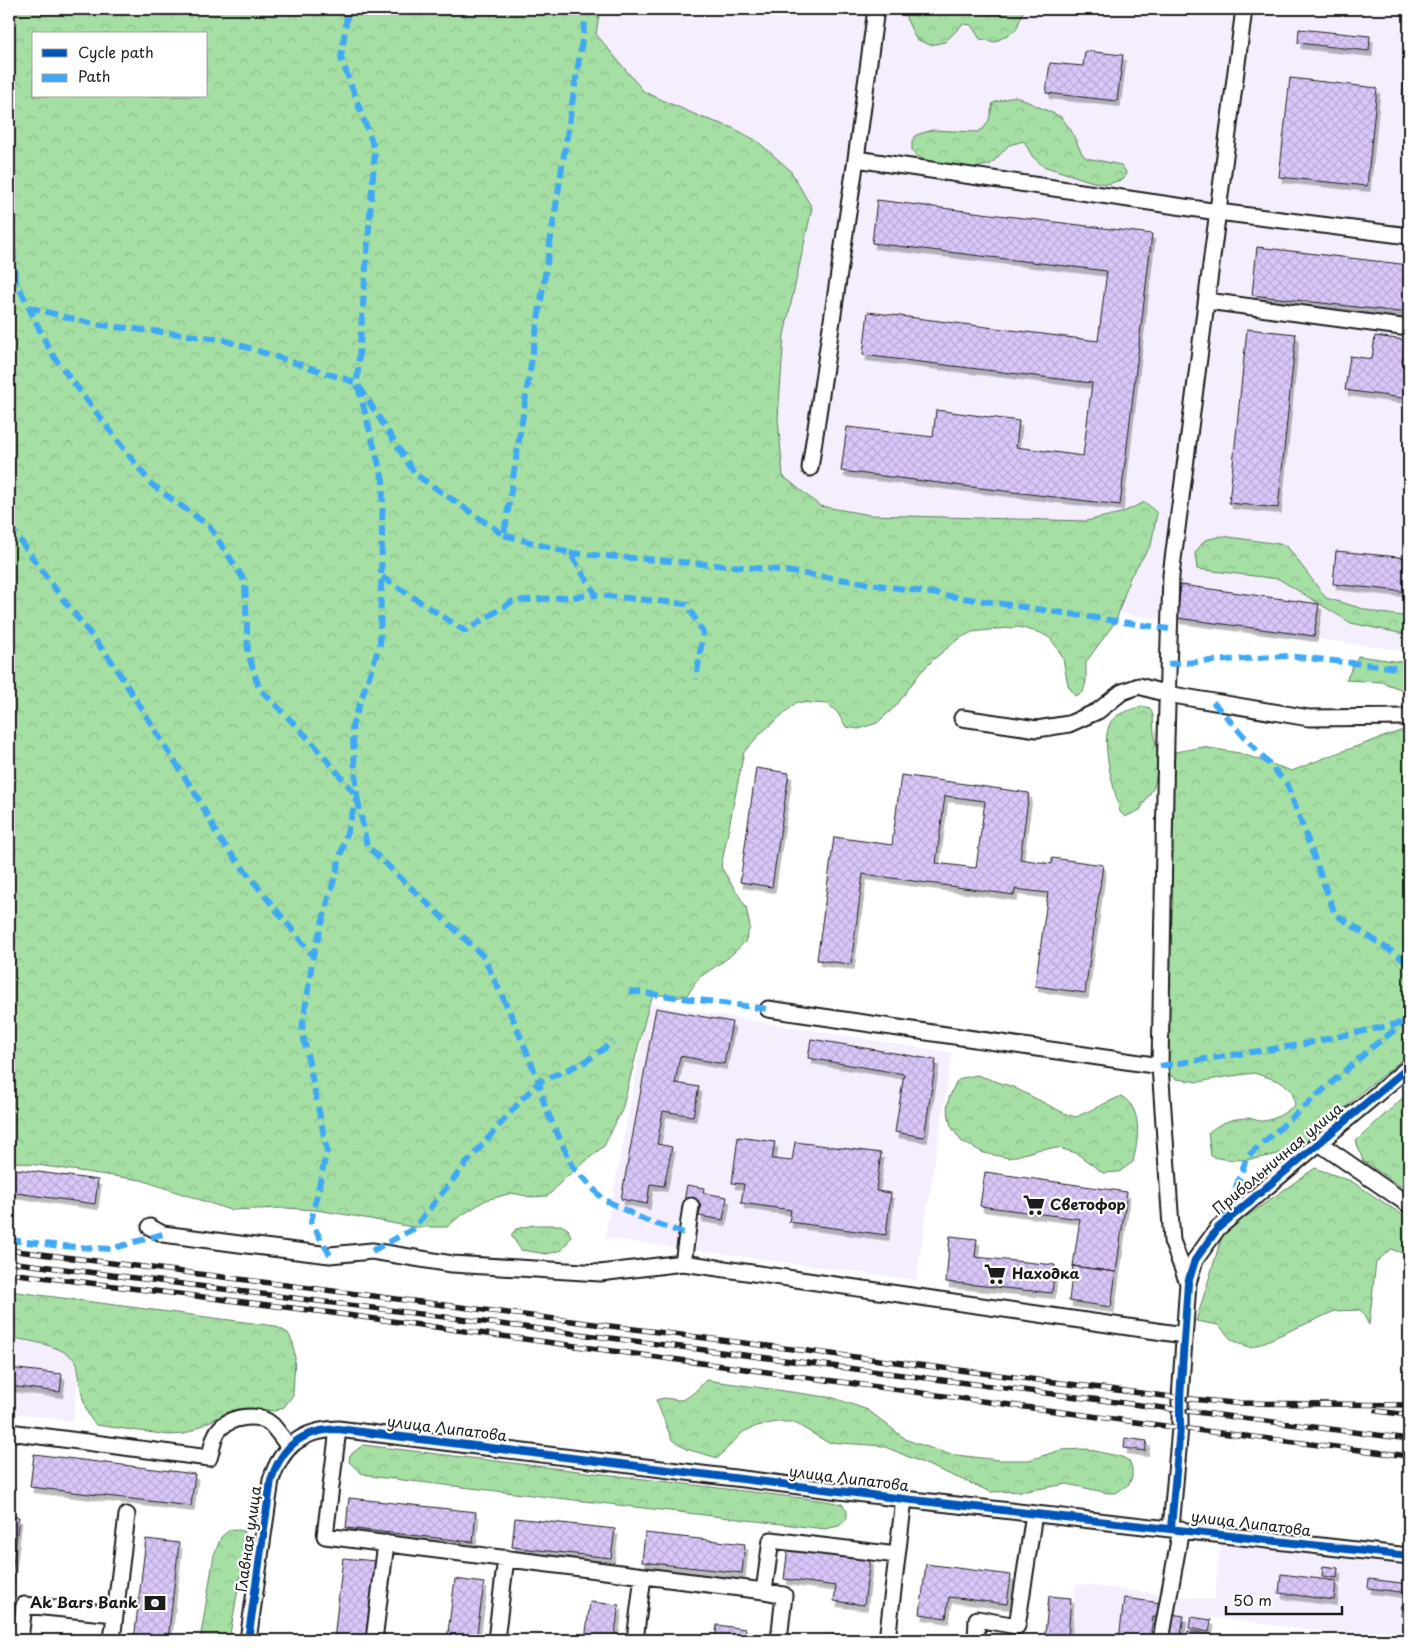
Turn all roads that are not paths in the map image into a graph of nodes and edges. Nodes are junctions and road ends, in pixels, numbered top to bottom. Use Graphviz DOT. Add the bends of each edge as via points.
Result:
graph roads {
  1 [pos="876,9"];
  2 [pos="1244,9"];
  3 [pos="856,159"];
  4 [pos="1218,212"];
  5 [pos="1409,236"];
  6 [pos="1206,301"];
  7 [pos="1409,328"];
  8 [pos="810,468"];
  9 [pos="1167,694"];
  10 [pos="1408,717"];
  11 [pos="962,718"];
  12 [pos="768,1009"];
  13 [pos="1160,1066"];
  14 [pos="1409,1066"];
  15 [pos="1319,1144"];
  16 [pos="1409,1205"];
  17 [pos="692,1206"];
  18 [pos="150,1227"];
  19 [pos="683,1264"];
  20 [pos="1188,1283"];
  21 [pos="1184,1335"];
  22 [pos="338,1429"];
  23 [pos="9,1432"];
  24 [pos="289,1447"];
  25 [pos="904,1500"];
  26 [pos="1034,1514"];
  27 [pos="127,1515"];
  28 [pos="1176,1529"];
  29 [pos="386,1543"];
  30 [pos="898,1555"];
  31 [pos="1409,1556"];
  32 [pos="506,1558"];
  33 [pos="643,1576"];
  34 [pos="764,1591"];
  35 [pos="115,1614"];
  36 [pos="20,1640"];
  37 [pos="112,1640"];
  38 [pos="248,1640"];
  39 [pos="374,1640"];
  40 [pos="496,1640"];
  41 [pos="635,1640"];
  42 [pos="779,1640"];
  43 [pos="887,1640"];
  44 [pos="976,1640"];
  45 [pos="1161,1640"];
  1 -- 3 [label="street"];
  2 -- 4 [label="street"];
  3 -- 4 [label="street"];
  3 -- 8 [label="street"];
  4 -- 5 [label="street"];
  4 -- 6 [label="street"];
  6 -- 7 [label="street"];
  6 -- 9 [label="street" via="1171,575"];
  9 -- 10 [label="street" via="1309,718"];
  9 -- 11 [label="street" via="1138,686 1122,692 1098,711 1069,724 1037,729"];
  9 -- 13 [label="street"];
  12 -- 13 [label="street"];
  13 -- 20 [label="street" via="1172,1241"];
  14 -- 15 [label="street, Прибольничная улица"];
  15 -- 16 [label="street"];
  15 -- 20 [label="street, Прибольничная улица" via="1218,1228 1195,1260"];
  17 -- 19 [label="street"];
  18 -- 19 [label="street" via="163,1234 247,1245 330,1255 372,1251 452,1264 600,1273"];
  19 -- 21 [label="street"];
  20 -- 21 [label="street, Прибольничная улица"];
  21 -- 28 [label="street, Прибольничная улица"];
  22 -- 24 [label="street, улица Липатова" via="310,1433"];
  22 -- 25 [label="street, улица Липатова"];
  22 -- 29 [label="street" via="325,1536"];
  23 -- 24 [label="street" via="209,1458 217,1432 226,1424 240,1418 255,1418 270,1424"];
  24 -- 38 [label="street, Главная улица" via="276,1466 272,1480"];
  25 -- 26 [label="street, улица Липатова"];
  25 -- 30 [label="street"];
  26 -- 28 [label="street, улица Липатова"];
  26 -- 44 [label="street" via="1017,1626 977,1619"];
  27 -- 35 [label="street"];
  28 -- 31 [label="street, улица Липатова"];
  28 -- 45 [label="street, Прибольничная улица"];
  29 -- 32 [label="street"];
  29 -- 39 [label="street"];
  30 -- 34 [label="street" via="771,1540"];
  30 -- 43 [label="street"];
  32 -- 33 [label="street"];
  32 -- 40 [label="street"];
  33 -- 34 [label="street"];
  33 -- 41 [label="street"];
  34 -- 42 [label="street" via="784,1595"];
  35 -- 36 [label="street" via="24,1605"];
  35 -- 37 [label="street"];
}
